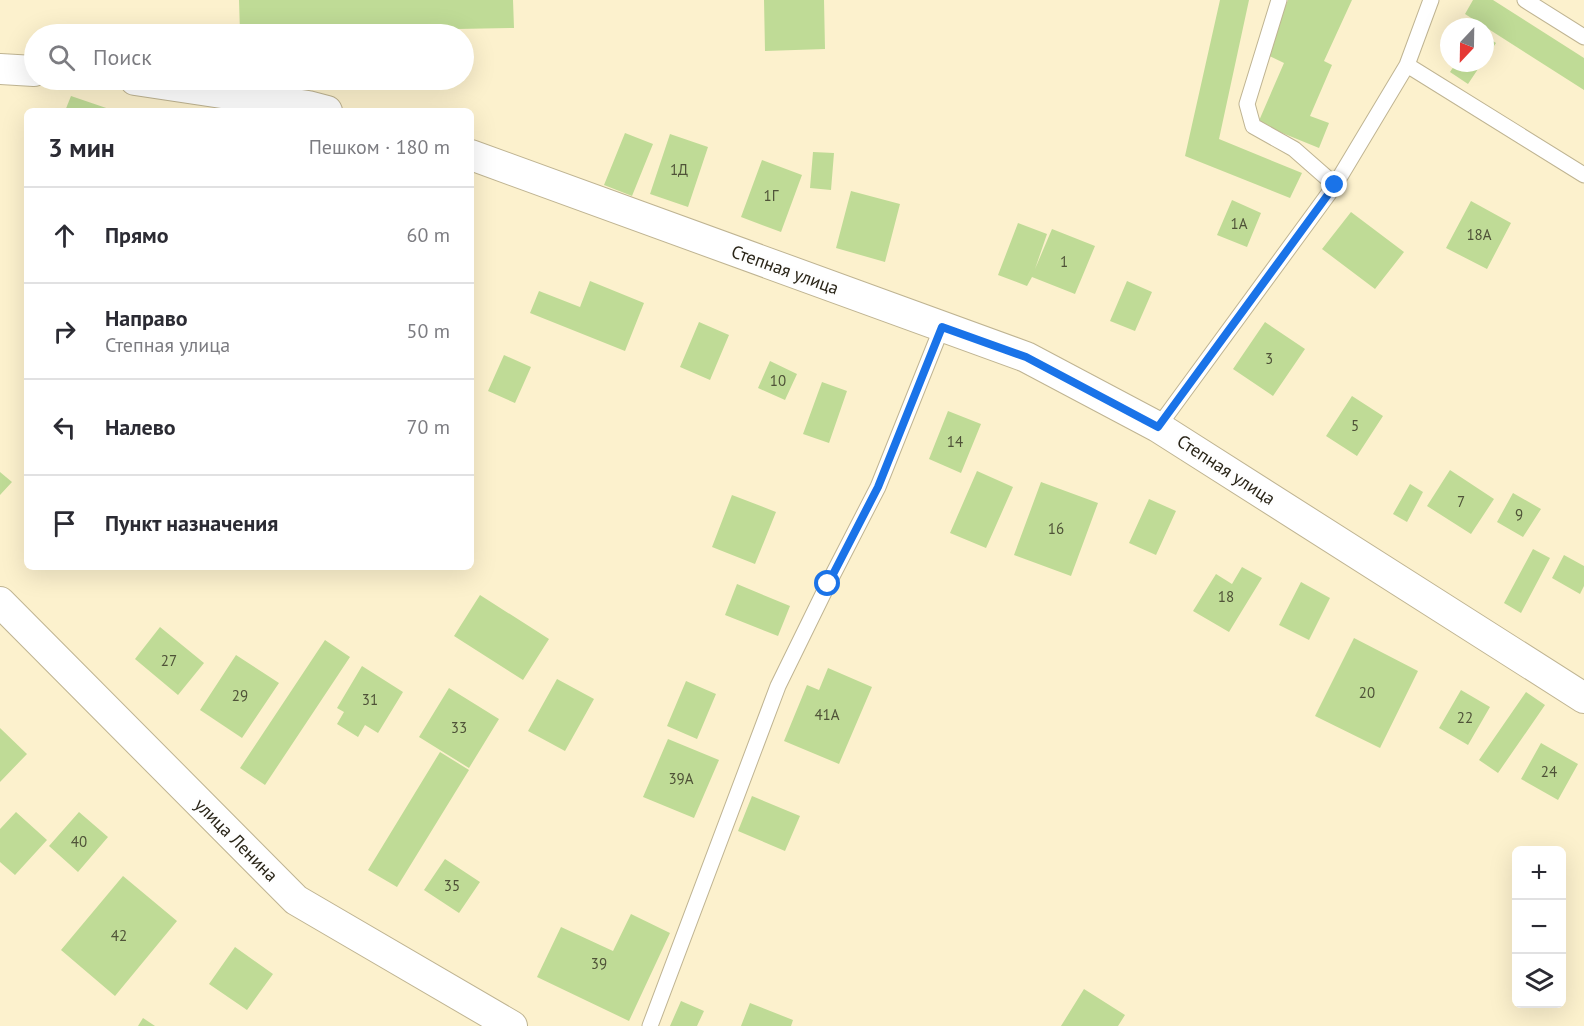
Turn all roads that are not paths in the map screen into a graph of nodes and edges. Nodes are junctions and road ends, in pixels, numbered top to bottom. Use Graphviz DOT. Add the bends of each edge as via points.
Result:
graph roads {
  1 [pos="1279,0"];
  2 [pos="1431,0"];
  3 [pos="1525,0"];
  4 [pos="1584,37"];
  5 [pos="1407,65"];
  6 [pos="0,69"];
  7 [pos="24,70"];
  8 [pos="202,90"];
  9 [pos="316,108"];
  10 [pos="474,156"];
  11 [pos="1584,175"];
  12 [pos="1335,185"];
  13 [pos="942,327"];
  14 [pos="1158,427"];
  15 [pos="0,602"];
  16 [pos="1584,698"];
  17 [pos="512,1026"];
  18 [pos="650,1026"];
  1 -- 12 [label="lane" via="1247,104 1253,126 1294,149"];
  2 -- 5 [label="lane"];
  3 -- 4 [label="lane"];
  5 -- 11 [label="lane"];
  5 -- 12 [label="lane"];
  6 -- 7 [label="street"];
  8 -- 9 [label="street"];
  10 -- 13 [label="street, Степная улица"];
  12 -- 14 [label="lane"];
  13 -- 14 [label="street, Степная улица" via="1026,357"];
  13 -- 18 [label="lane" via="878,487 778,686"];
  14 -- 16 [label="street, Степная улица"];
  15 -- 17 [label="street, улица Ленина" via="296,900"];
}
